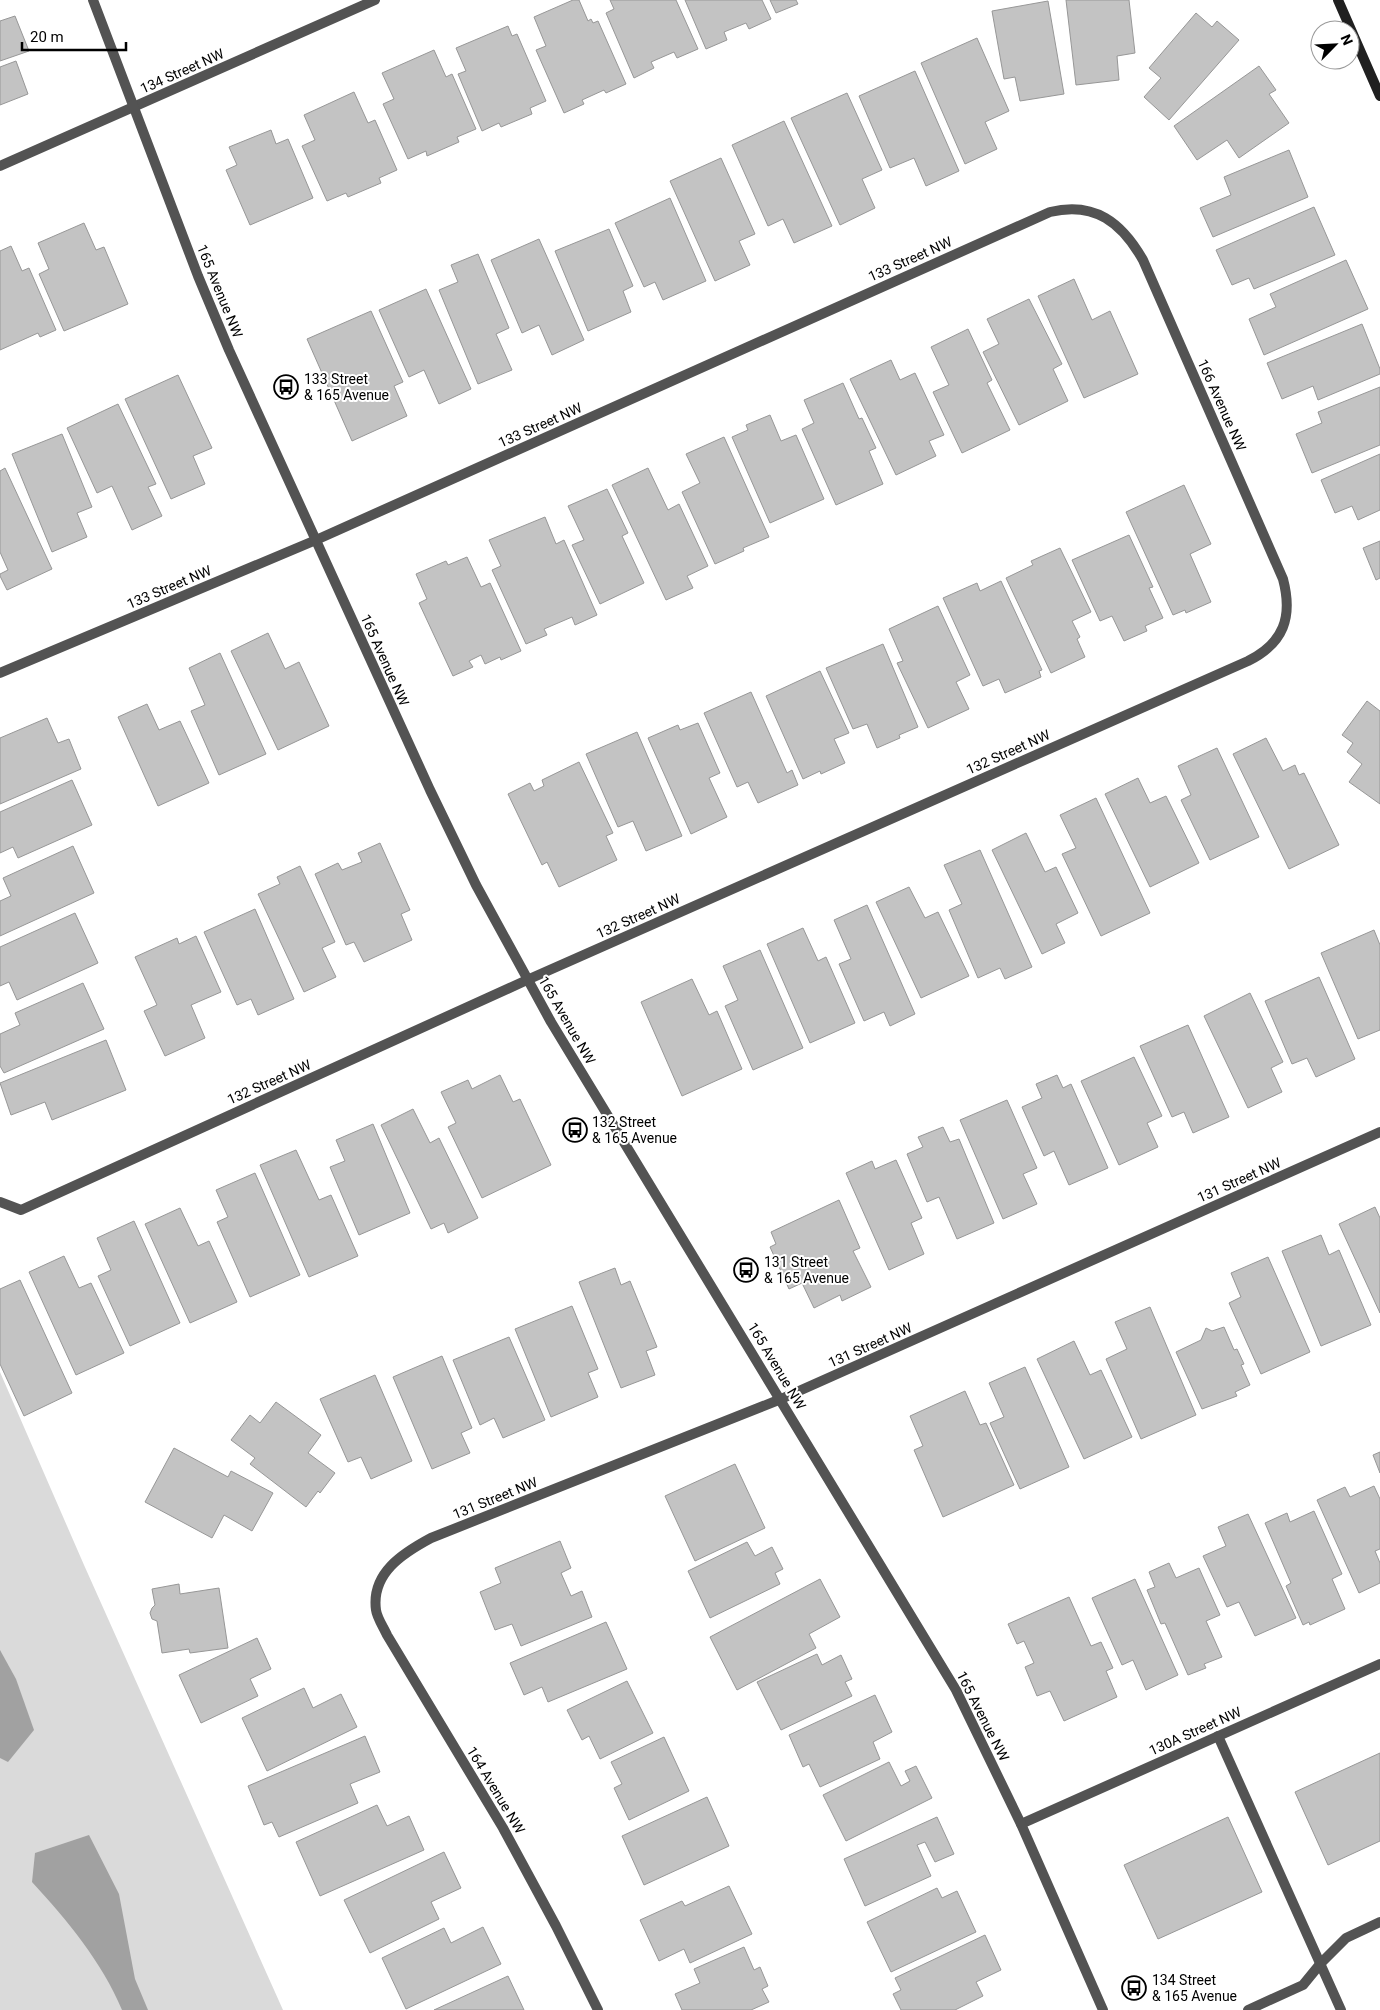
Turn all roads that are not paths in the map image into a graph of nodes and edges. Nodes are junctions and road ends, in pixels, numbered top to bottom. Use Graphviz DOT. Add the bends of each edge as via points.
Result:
graph roads {
  1 [pos="93,0"];
  2 [pos="375,0"];
  3 [pos="1338,0"];
  4 [pos="1380,96"];
  5 [pos="134,107"];
  6 [pos="0,166"];
  7 [pos="1091,212"];
  8 [pos="316,540"];
  9 [pos="1281,632"];
  10 [pos="0,673"];
  11 [pos="527,980"];
  12 [pos="1380,1132"];
  13 [pos="0,1202"];
  14 [pos="781,1399"];
  15 [pos="378,1586"];
  16 [pos="1380,1664"];
  17 [pos="1218,1736"];
  18 [pos="1020,1824"];
  19 [pos="1380,1922"];
  20 [pos="1321,1963"];
  21 [pos="598,2010"];
  22 [pos="1103,2010"];
  23 [pos="1248,2010"];
  24 [pos="1341,2010"];
  1 -- 5 [label="street, 165 Avenue NW"];
  2 -- 5 [label="street, 134 Street NW"];
  3 -- 4 [label="main road"];
  5 -- 6 [label="street, 134 Street NW"];
  5 -- 8 [label="street, 165 Avenue NW" via="213,312"];
  7 -- 8 [label="street, 133 Street NW" via="1064,208 1050,212"];
  7 -- 9 [label="street, 166 Avenue NW" via="1121,228 1143,260 1283,579 1288,608"];
  8 -- 10 [label="street, 133 Street NW"];
  8 -- 11 [label="street, 165 Avenue NW" via="454,840"];
  9 -- 11 [label="street, 132 Street NW" via="1270,647 1248,660"];
  11 -- 13 [label="street, 132 Street NW" via="21,1210"];
  11 -- 14 [label="street, 165 Avenue NW"];
  12 -- 14 [label="street, 131 Street NW"];
  14 -- 15 [label="street, 131 Street NW" via="431,1538 410,1549 389,1567"];
  14 -- 18 [label="street, 165 Avenue NW" via="956,1690"];
  15 -- 21 [label="street, 164 Avenue NW" via="376,1611 387,1635 503,1828"];
  16 -- 17 [label="street, 130A Street NW"];
  17 -- 18 [label="street, 130A Street NW"];
  17 -- 20 [label="street"];
  18 -- 22 [label="street, 165 Avenue NW"];
  19 -- 20 [label="street" via="1346,1938"];
  20 -- 23 [label="street" via="1303,1985"];
  20 -- 24 [label="street"];
}
